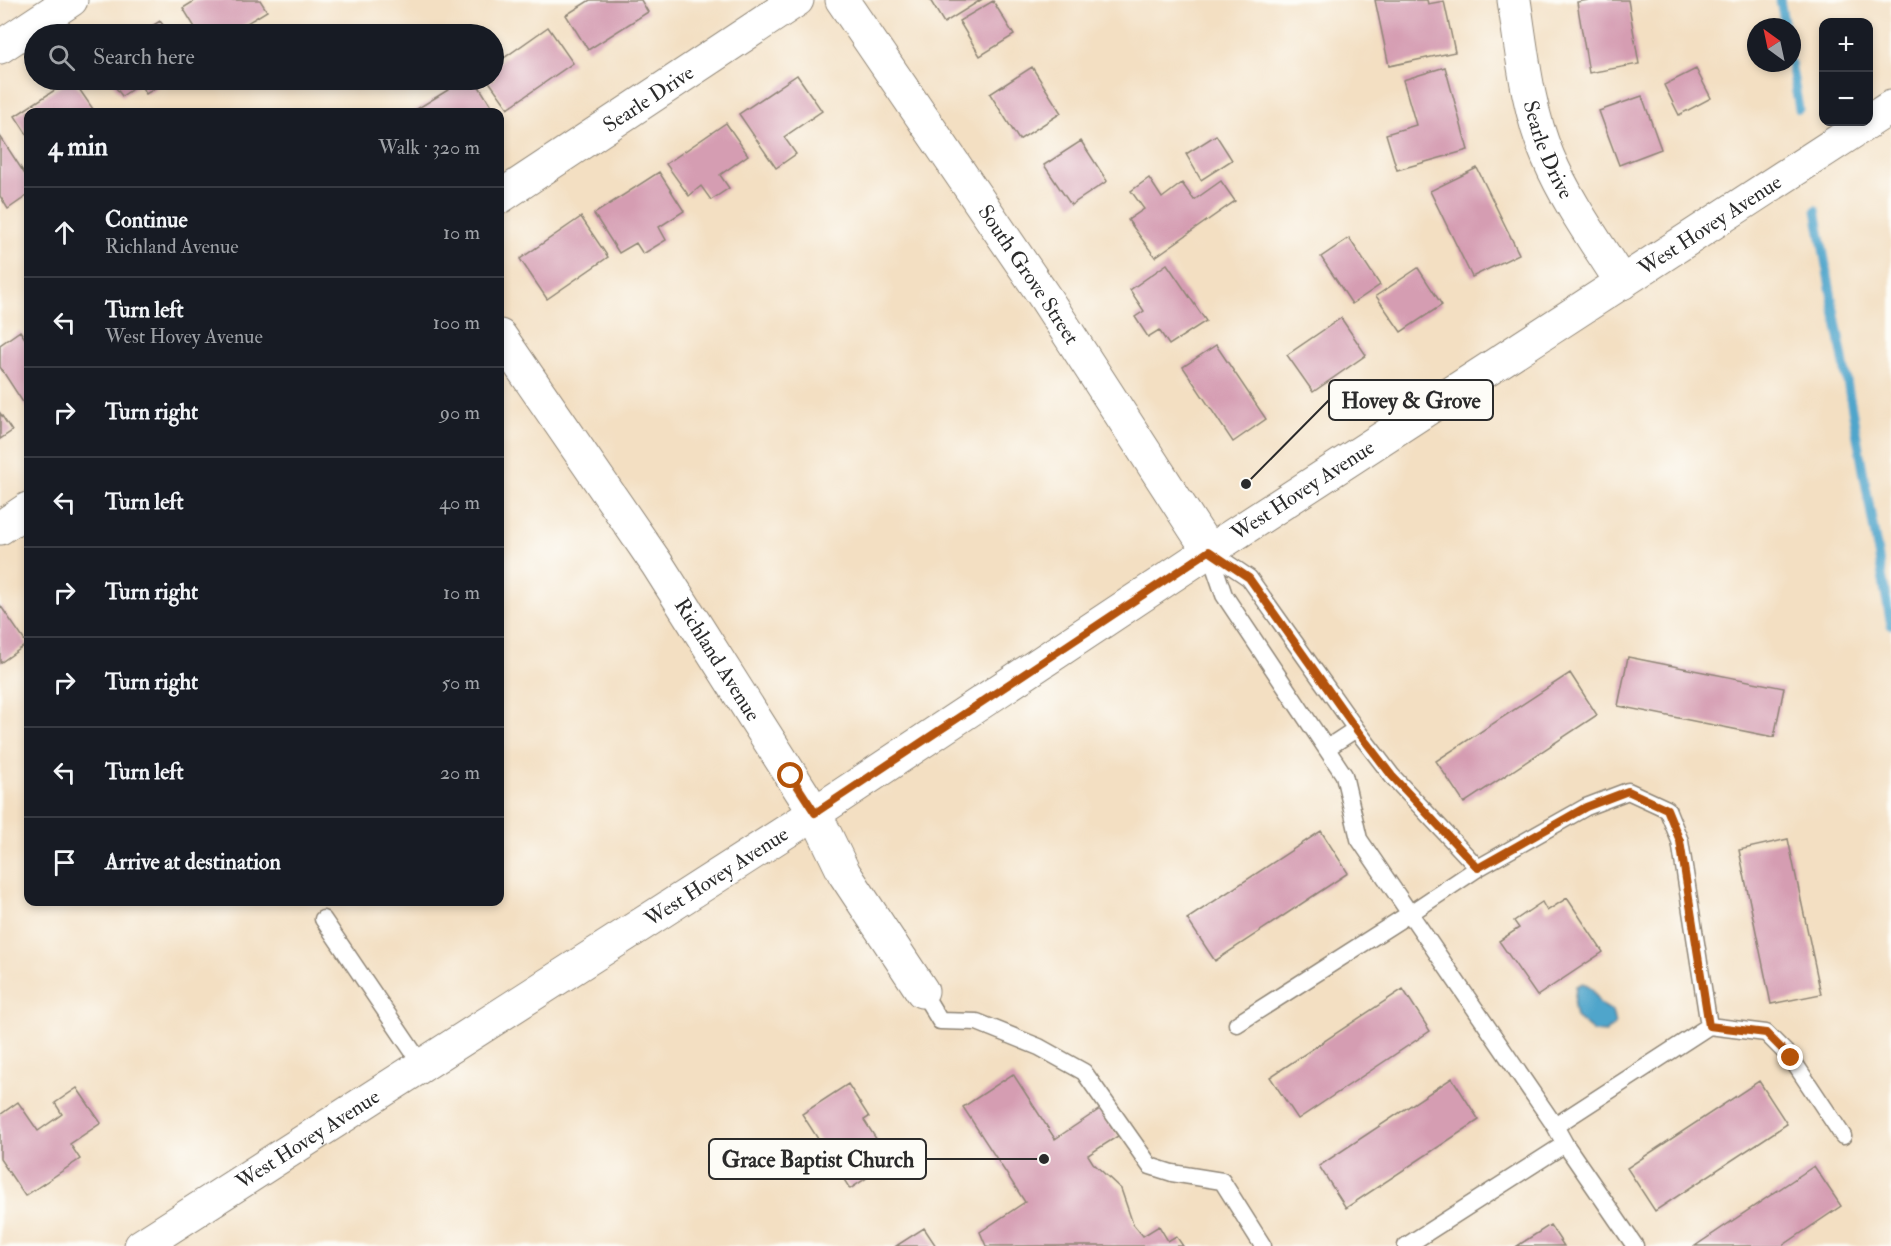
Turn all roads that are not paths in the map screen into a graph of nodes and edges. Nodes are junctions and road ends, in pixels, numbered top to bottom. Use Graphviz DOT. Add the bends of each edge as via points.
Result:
graph roads {
  1 [pos="71,0"];
  2 [pos="797,0"];
  3 [pos="842,0"];
  4 [pos="1514,0"];
  5 [pos="35,24"];
  6 [pos="24,31"];
  7 [pos="0,47"];
  8 [pos="1891,107"];
  9 [pos="504,194"];
  10 [pos="1622,284"];
  11 [pos="504,342"];
  12 [pos="24,512"];
  13 [pos="0,528"];
  14 [pos="1209,551"];
  15 [pos="1356,729"];
  16 [pos="1327,748"];
  17 [pos="815,813"];
  18 [pos="1478,868"];
  19 [pos="1409,914"];
  20 [pos="323,919"];
  21 [pos="922,991"];
  22 [pos="1237,1024"];
  23 [pos="1709,1026"];
  24 [pos="422,1065"];
  25 [pos="1555,1126"];
  26 [pos="1842,1137"];
  27 [pos="1565,1144"];
  28 [pos="141,1246"];
  29 [pos="1263,1246"];
  30 [pos="1407,1246"];
  31 [pos="1635,1246"];
  1 -- 5 [label="street"];
  2 -- 9 [label="street, Searle Drive"];
  3 -- 14 [label="street, South Grove Street" via="1046,298"];
  4 -- 10 [label="street, Searle Drive" via="1525,75 1547,156"];
  6 -- 7 [label="street"];
  8 -- 10 [label="street, West Hovey Avenue"];
  10 -- 14 [label="street, West Hovey Avenue"];
  11 -- 17 [label="street, Richland Avenue" via="657,564"];
  12 -- 13 [label="street"];
  14 -- 15 [label="lane" via="1249,578"];
  14 -- 16 [label="lane" via="1224,595"];
  14 -- 17 [label="street, West Hovey Avenue"];
  15 -- 16 [label="lane"];
  15 -- 18 [label="lane" via="1392,776"];
  16 -- 19 [label="lane" via="1344,775 1359,839"];
  17 -- 21 [label="street, Richland Avenue" via="844,873"];
  17 -- 24 [label="street, West Hovey Avenue"];
  18 -- 19 [label="lane"];
  18 -- 23 [label="lane" via="1586,807 1628,791 1667,809 1680,841"];
  19 -- 22 [label="lane"];
  19 -- 25 [label="lane"];
  20 -- 24 [label="lane"];
  21 -- 29 [label="lane" via="940,1021 977,1022 1039,1047 1084,1072 1150,1166 1222,1182"];
  23 -- 25 [label="lane"];
  23 -- 26 [label="lane" via="1766,1033 1791,1058"];
  24 -- 28 [label="street, West Hovey Avenue"];
  25 -- 27 [label="lane"];
  27 -- 30 [label="lane"];
  27 -- 31 [label="lane"];
}
